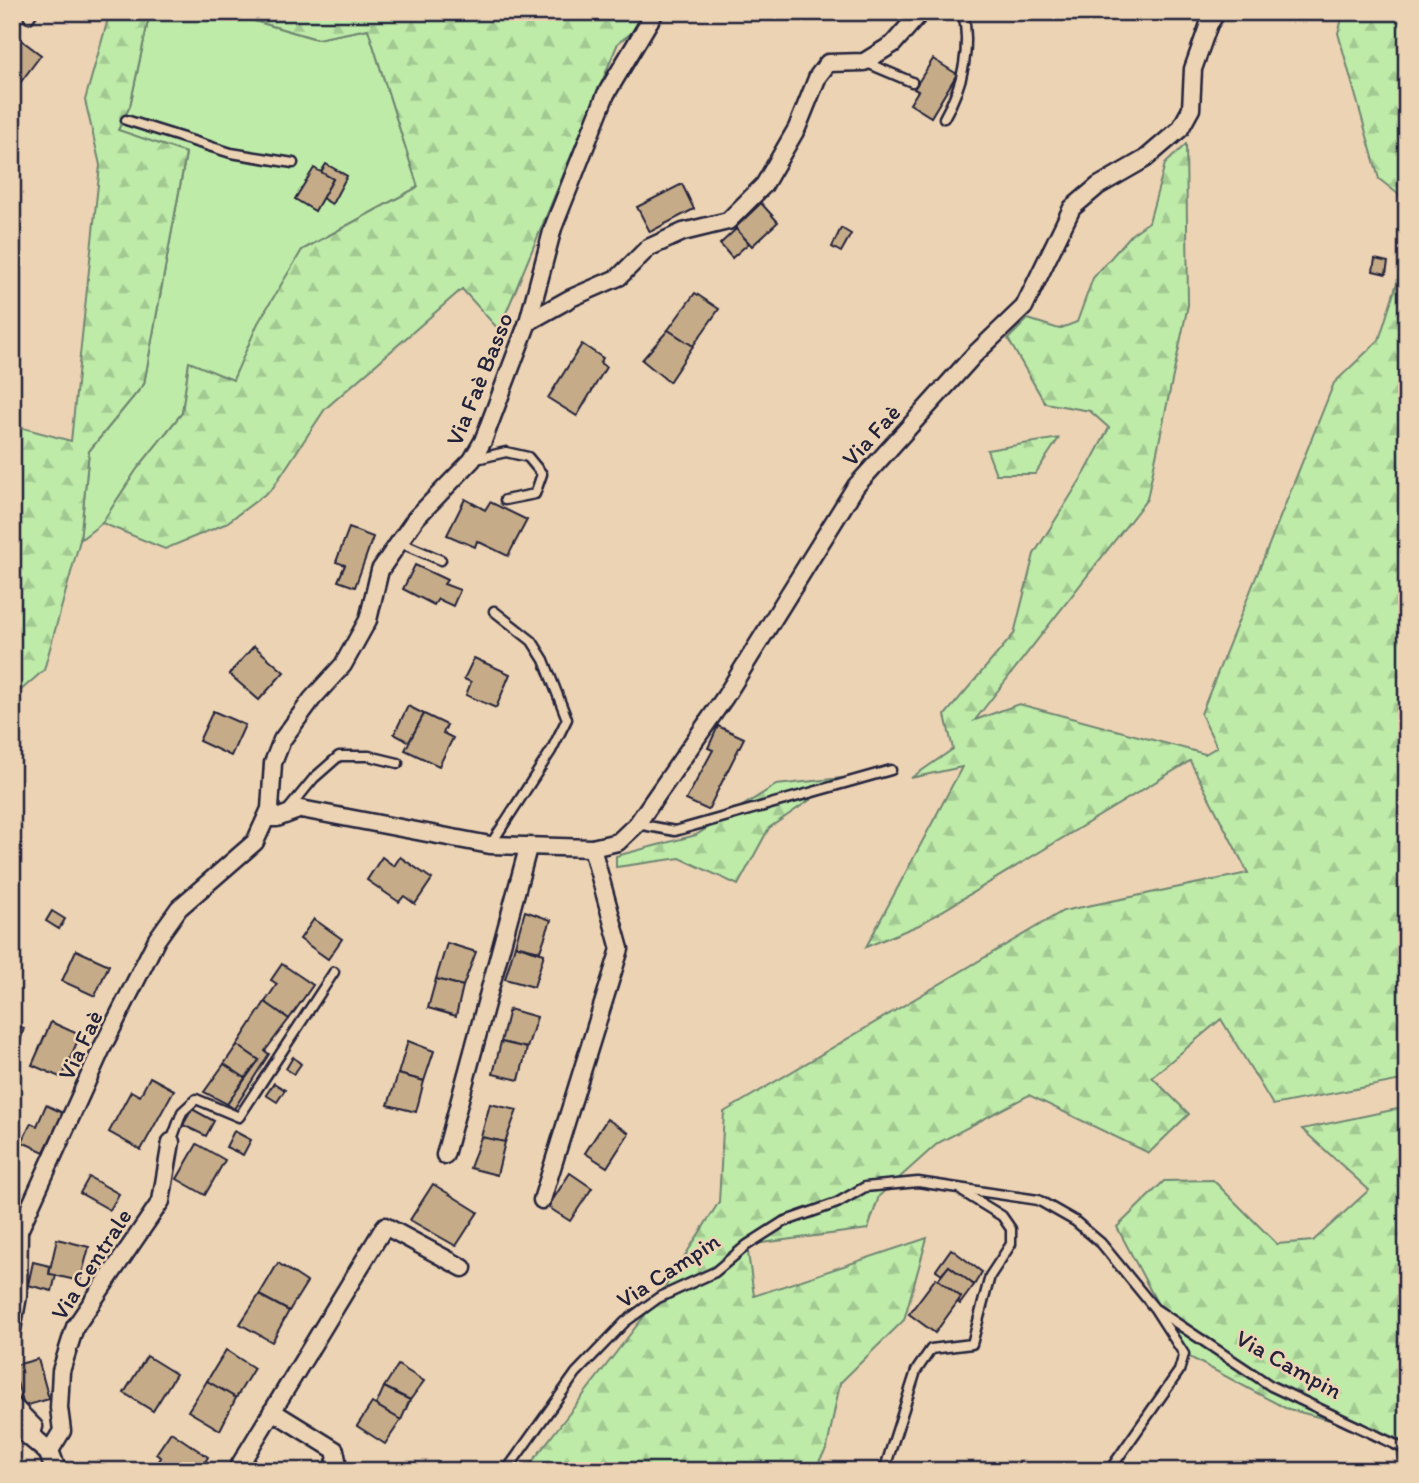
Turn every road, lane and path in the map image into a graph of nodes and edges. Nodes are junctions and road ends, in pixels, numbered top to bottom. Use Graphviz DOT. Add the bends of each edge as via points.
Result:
graph roads {
  1 [pos="654,12"];
  2 [pos="921,12"];
  3 [pos="962,12"];
  4 [pos="1217,12"];
  5 [pos="864,62"];
  6 [pos="912,82"];
  7 [pos="944,118"];
  8 [pos="126,120"];
  9 [pos="293,163"];
  10 [pos="528,322"];
  11 [pos="472,460"];
  12 [pos="505,500"];
  13 [pos="399,542"];
  14 [pos="442,560"];
  15 [pos="494,611"];
  16 [pos="398,763"];
  17 [pos="891,770"];
  18 [pos="273,814"];
  19 [pos="637,824"];
  20 [pos="490,845"];
  21 [pos="528,848"];
  22 [pos="592,848"];
  23 [pos="334,972"];
  24 [pos="171,1142"];
  25 [pos="445,1155"];
  26 [pos="959,1189"];
  27 [pos="542,1200"];
  28 [pos="463,1268"];
  29 [pos="1155,1309"];
  30 [pos="12,1330"];
  31 [pos="12,1405"];
  32 [pos="272,1411"];
  33 [pos="12,1421"];
  34 [pos="29,1437"];
  35 [pos="1407,1450"];
  36 [pos="49,1452"];
  37 [pos="56,1471"];
  38 [pos="236,1471"];
  39 [pos="330,1471"];
  40 [pos="506,1471"];
  41 [pos="884,1471"];
  42 [pos="1109,1471"];
  1 -- 10 [label="street, Via Faè Basso" via="606,94 553,229"];
  2 -- 5 [label="street" via="893,44"];
  3 -- 7 [label="lane" via="966,57 957,96"];
  4 -- 19 [label="street, Via Faè" via="1193,69 1191,109 1180,129 1145,159 1098,186 1072,208 1024,307 856,485 726,697"];
  5 -- 6 [label="lane"];
  5 -- 10 [label="street" via="828,63 764,185 728,221 683,232 648,248 619,277"];
  8 -- 9 [label="lane" via="231,153"];
  10 -- 11 [label="street, Via Faè Basso"];
  11 -- 12 [label="lane" via="506,452 528,457 542,474 535,494"];
  11 -- 13 [label="street, Via Faè Basso"];
  13 -- 14 [label="lane"];
  13 -- 18 [label="street, Via Faè Basso" via="380,570 368,620 343,665 282,740 273,763"];
  15 -- 20 [label="lane" via="532,641 567,719"];
  16 -- 18 [label="lane" via="369,756 339,756"];
  17 -- 19 [label="lane" via="675,831"];
  18 -- 20 [label="street, Via Faè" via="301,809"];
  18 -- 30 [label="street, Via Faè" via="255,842 179,908 157,939 19,1231 18,1296"];
  19 -- 22 [label="street, Via Faè" via="618,842"];
  20 -- 21 [label="street, Via Faè"];
  21 -- 22 [label="street, Via Faè"];
  21 -- 25 [label="street"];
  22 -- 27 [label="street" via="620,948"];
  23 -- 24 [label="lane" via="239,1117 195,1099 182,1112"];
  24 -- 36 [label="street, Via Centrale" via="161,1201 75,1327 61,1371 62,1431"];
  26 -- 29 [label="lane, Via Campin" via="1038,1200 1075,1221 1101,1243"];
  26 -- 40 [label="lane, Via Campin" via="918,1182 865,1187 837,1203 783,1222 715,1272 658,1298 625,1322 576,1373"];
  26 -- 41 [label="lane" via="1002,1216 1010,1229 1011,1244 990,1276 972,1344 931,1349 916,1371"];
  28 -- 32 [label="street" via="385,1226"];
  29 -- 35 [label="lane, Via Campin" via="1271,1386"];
  29 -- 42 [label="lane, Via Campin" via="1184,1354 1179,1371"];
  31 -- 34 [label="street" via="34,1427"];
  32 -- 38 [label="street"];
  32 -- 39 [label="street" via="335,1450 337,1460"];
  33 -- 34 [label="street"];
  34 -- 36 [label="street"];
  36 -- 37 [label="street"];
}
